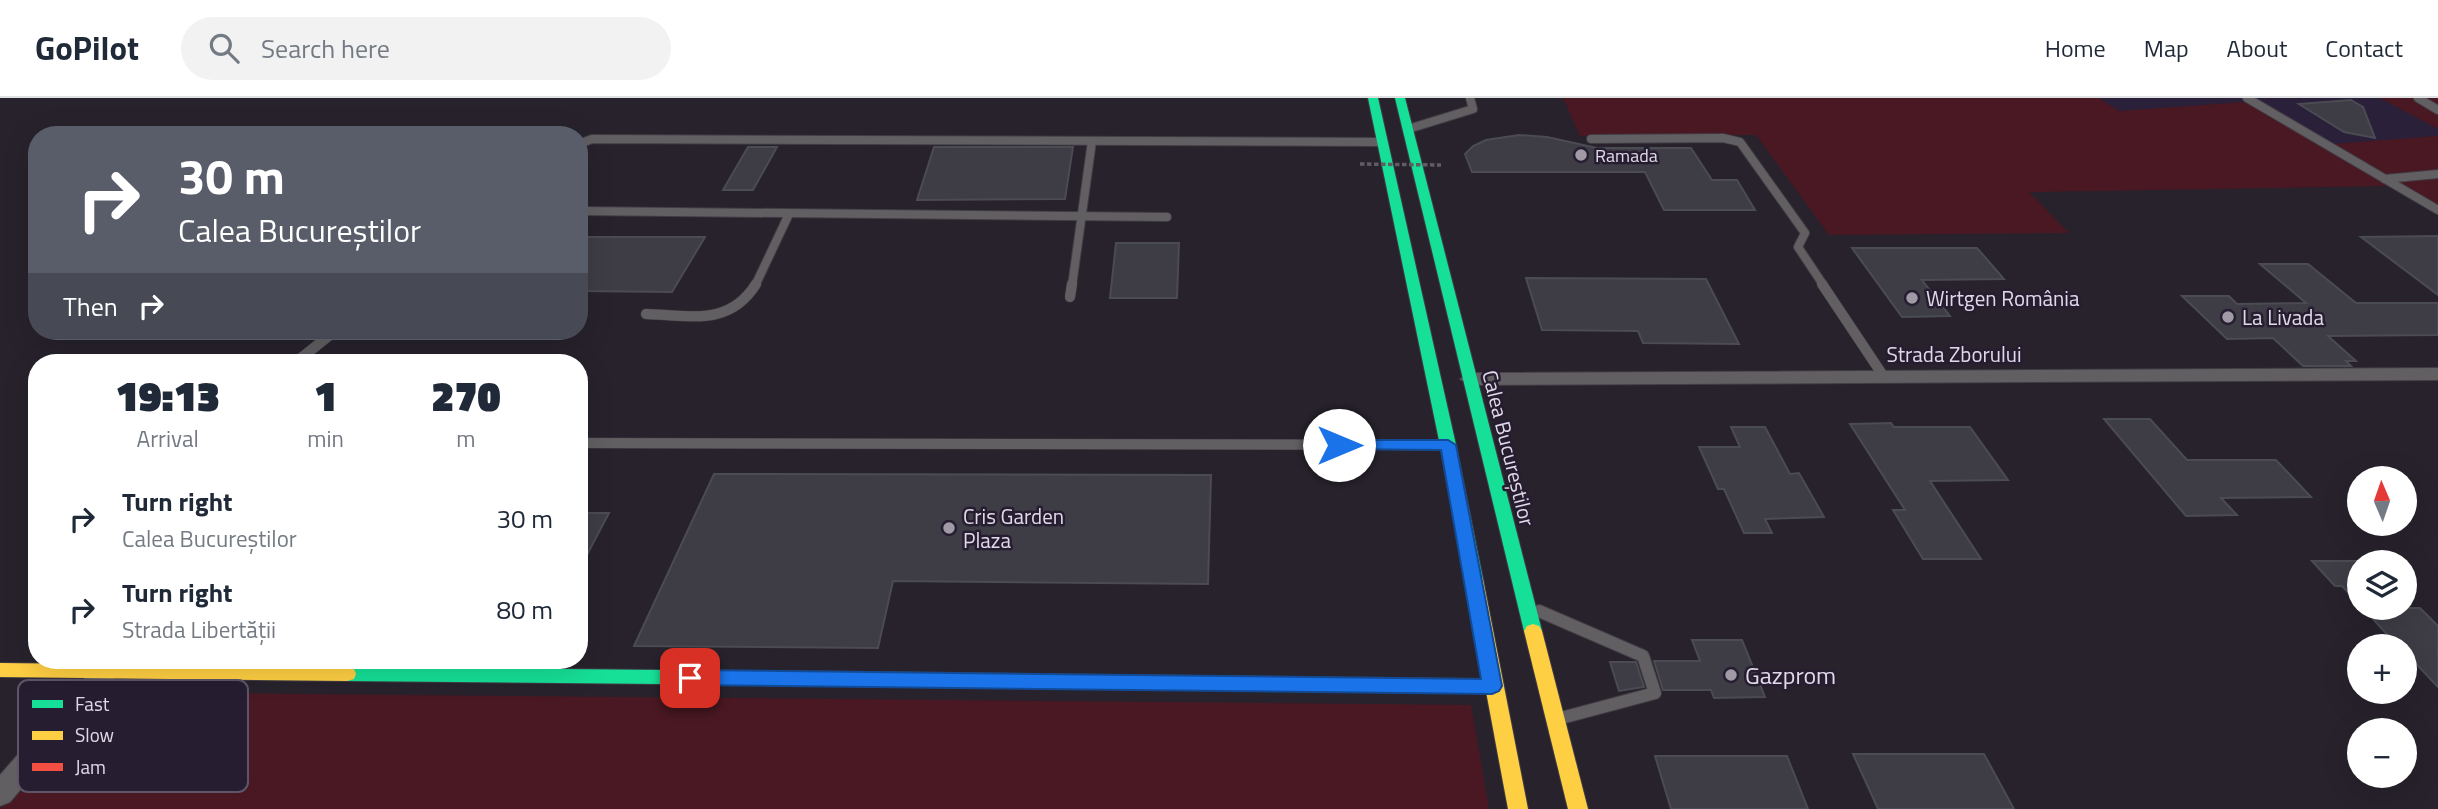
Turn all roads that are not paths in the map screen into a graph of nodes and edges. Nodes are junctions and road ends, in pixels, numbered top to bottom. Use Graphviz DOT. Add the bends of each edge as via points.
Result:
graph roads {
  1 [pos="1373,98"];
  2 [pos="1400,98"];
  3 [pos="1470,98"];
  4 [pos="2247,98"];
  5 [pos="2418,98"];
  6 [pos="2438,110"];
  7 [pos="1408,129"];
  8 [pos="1591,139"];
  9 [pos="588,141"];
  10 [pos="1092,141"];
  11 [pos="1383,142"];
  12 [pos="2438,174"];
  13 [pos="2384,178"];
  14 [pos="2438,210"];
  15 [pos="588,211"];
  16 [pos="789,214"];
  17 [pos="1081,216"];
  18 [pos="1167,217"];
  19 [pos="1070,298"];
  20 [pos="646,314"];
  21 [pos="325,340"];
  22 [pos="308,354"];
  23 [pos="2438,374"];
  24 [pos="1884,377"];
  25 [pos="1470,379"];
  26 [pos="588,443"];
  27 [pos="1448,445"];
  28 [pos="1527,606"];
  29 [pos="0,670"];
  30 [pos="107,671"];
  31 [pos="99,680"];
  32 [pos="1492,686"];
  33 [pos="1556,719"];
  34 [pos="18,773"];
  35 [pos="0,794"];
  36 [pos="1518,809"];
  37 [pos="1578,809"];
  1 -- 11 [label="main road"];
  2 -- 7 [label="main road, Calea Bucureștilor"];
  3 -- 7 [label="lane" via="1473,109"];
  4 -- 13 [label="lane"];
  5 -- 6 [label="lane"];
  7 -- 25 [label="main road, Calea Bucureștilor"];
  8 -- 24 [label="lane" via="1723,138 1744,145 1805,233 1798,247"];
  9 -- 10 [label="lane"];
  10 -- 11 [label="lane"];
  10 -- 17 [label="lane"];
  11 -- 27 [label="main road"];
  12 -- 13 [label="lane"];
  13 -- 14 [label="lane"];
  15 -- 16 [label="lane"];
  16 -- 17 [label="lane"];
  16 -- 20 [label="lane" via="750,297 738,308 722,314"];
  17 -- 18 [label="lane"];
  17 -- 19 [label="lane"];
  21 -- 22 [label="lane"];
  23 -- 24 [label="street, Strada Zborului"];
  24 -- 25 [label="street, Strada Zborului"];
  25 -- 28 [label="main road, Calea Bucureștilor"];
  26 -- 27 [label="lane"];
  27 -- 32 [label="main road"];
  28 -- 33 [label="main road, Calea Bucureștilor"];
  28 -- 33 [label="lane" via="1643,656 1656,694"];
  29 -- 30 [label="main road"];
  30 -- 31 [label="street"];
  30 -- 32 [label="main road"];
  32 -- 36 [label="main road"];
  33 -- 37 [label="main road, Calea Bucureștilor"];
  34 -- 35 [label="street"];
}
